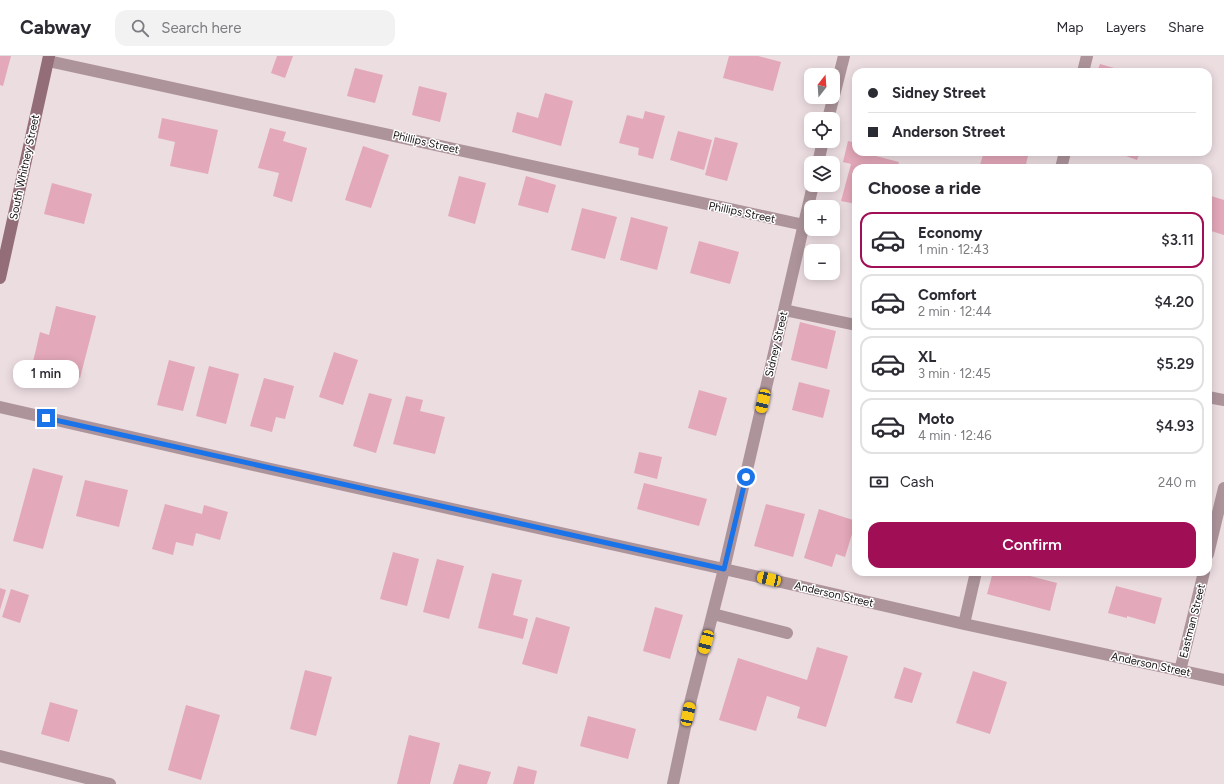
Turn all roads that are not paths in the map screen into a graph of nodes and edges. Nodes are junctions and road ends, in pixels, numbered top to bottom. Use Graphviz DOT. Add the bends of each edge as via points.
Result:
graph roads {
  1 [pos="844,56"];
  2 [pos="1087,56"];
  3 [pos="49,58"];
  4 [pos="1084,68"];
  5 [pos="830,112"];
  6 [pos="804,225"];
  7 [pos="0,278"];
  8 [pos="784,310"];
  9 [pos="852,324"];
  10 [pos="1212,398"];
  11 [pos="1224,400"];
  12 [pos="0,407"];
  13 [pos="1224,488"];
  14 [pos="1212,538"];
  15 [pos="724,569"];
  16 [pos="975,576"];
  17 [pos="1203,576"];
  18 [pos="713,614"];
  19 [pos="964,624"];
  20 [pos="787,633"];
  21 [pos="1180,670"];
  22 [pos="1224,680"];
  23 [pos="0,756"];
  24 [pos="110,784"];
  25 [pos="673,784"];
  1 -- 5 [label="street"];
  2 -- 4 [label="street"];
  3 -- 6 [label="street, Phillips Street"];
  3 -- 7 [label="street, South Whitney Street"];
  6 -- 8 [label="street, Sidney Street"];
  8 -- 9 [label="street"];
  8 -- 15 [label="street, Sidney Street"];
  10 -- 11 [label="street"];
  12 -- 15 [label="street, Anderson Street"];
  13 -- 14 [label="street"];
  15 -- 18 [label="street, Sidney Street"];
  15 -- 19 [label="street, Anderson Street"];
  16 -- 19 [label="street"];
  17 -- 21 [label="street, Eastman Street"];
  18 -- 20 [label="street"];
  18 -- 25 [label="street, Sidney Street"];
  19 -- 21 [label="street, Anderson Street"];
  21 -- 22 [label="street, Anderson Street"];
  23 -- 24 [label="street"];
}
